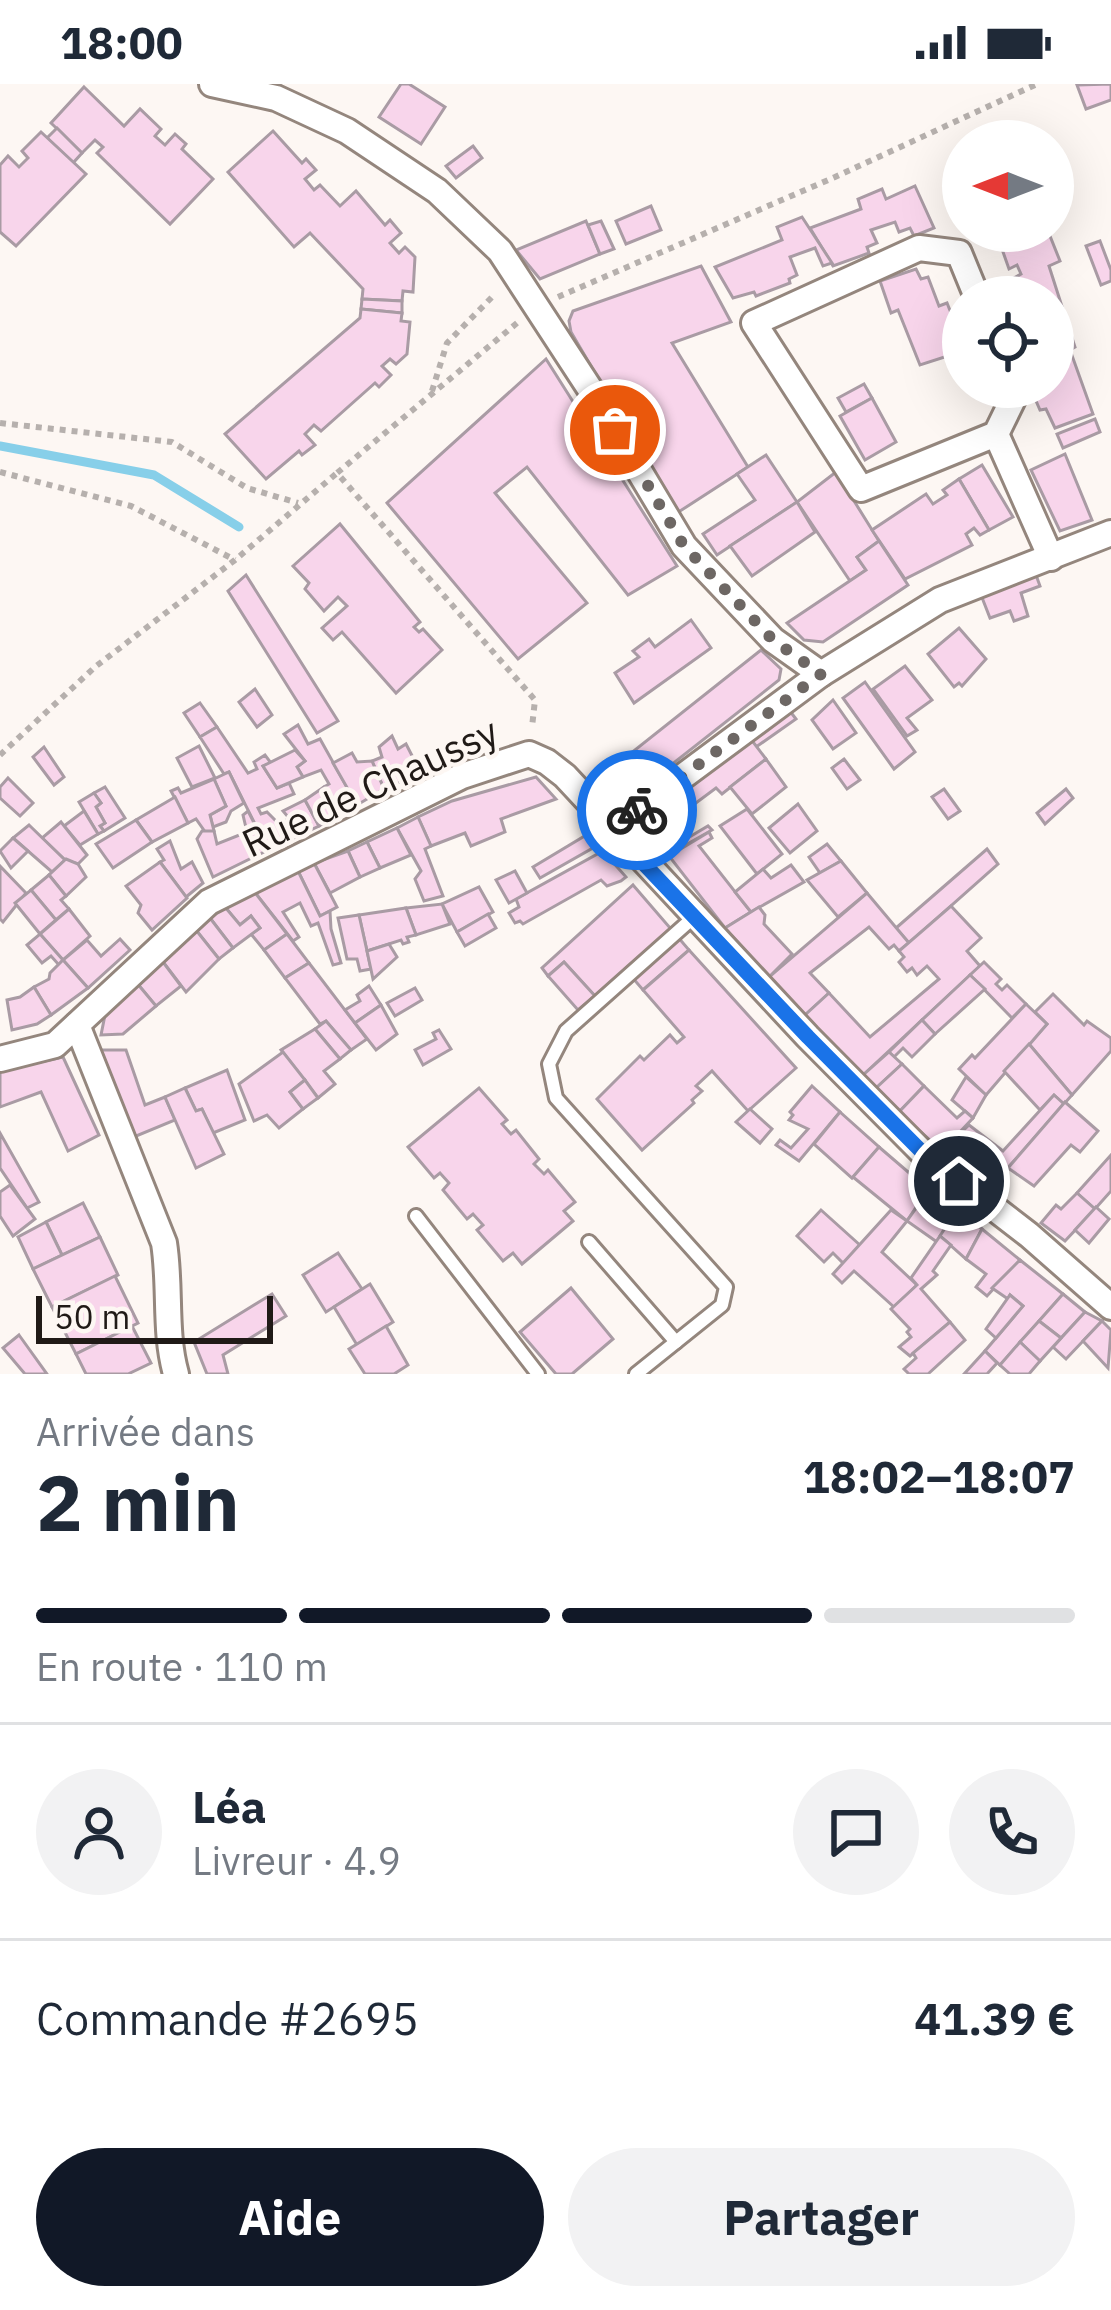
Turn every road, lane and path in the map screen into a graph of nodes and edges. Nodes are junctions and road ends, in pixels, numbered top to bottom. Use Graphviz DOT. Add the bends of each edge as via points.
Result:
graph roads {
  1 [pos="212,84"];
  2 [pos="1037,84"];
  3 [pos="968,276"];
  4 [pos="517,277"];
  5 [pos="536,306"];
  6 [pos="513,326"];
  7 [pos="431,395"];
  8 [pos="1009,408"];
  9 [pos="0,423"];
  10 [pos="996,434"];
  11 [pos="0,472"];
  12 [pos="337,473"];
  13 [pos="300,504"];
  14 [pos="1111,533"];
  15 [pos="1051,558"];
  16 [pos="235,560"];
  17 [pos="821,674"];
  18 [pos="530,754"];
  19 [pos="0,755"];
  20 [pos="611,829"];
  21 [pos="694,917"];
  22 [pos="76,1025"];
  23 [pos="0,1059"];
  24 [pos="416,1216"];
  25 [pos="589,1242"];
  26 [pos="1111,1307"];
  27 [pos="676,1342"];
  28 [pos="176,1374"];
  29 [pos="538,1374"];
  30 [pos="636,1374"];
  1 -- 4 [label="street" via="276,98 347,131 437,191"];
  2 -- 5 [label="path"];
  3 -- 10 [label="street" via="959,253 919,248 754,322 861,489"];
  4 -- 5 [label="street"];
  4 -- 7 [label="path" via="447,343"];
  5 -- 17 [label="street" via="684,546 773,640"];
  6 -- 7 [label="path"];
  7 -- 12 [label="path"];
  8 -- 10 [label="street"];
  9 -- 13 [label="path" via="172,442 247,488"];
  10 -- 15 [label="street"];
  11 -- 16 [label="path" via="131,506"];
  12 -- 13 [label="path"];
  12 -- 18 [label="path" via="535,700"];
  13 -- 16 [label="path"];
  14 -- 15 [label="street"];
  15 -- 17 [label="street" via="940,600"];
  16 -- 19 [label="path" via="94,667"];
  17 -- 20 [label="street"];
  18 -- 20 [label="street, Rue de Chaussy" via="566,776"];
  18 -- 22 [label="street, Rue de Chaussy" via="462,776 209,902"];
  20 -- 21 [label="street, Rue de Chaussy"];
  21 -- 26 [label="street, Rue de Chaussy" via="924,1154"];
  21 -- 27 [label="lane" via="566,1031 549,1064 556,1098 725,1287 722,1305"];
  22 -- 23 [label="street, Rue de Chaussy" via="56,1045"];
  22 -- 28 [label="street" via="164,1244"];
  24 -- 29 [label="lane"];
  25 -- 27 [label="lane"];
  27 -- 30 [label="lane"];
}
